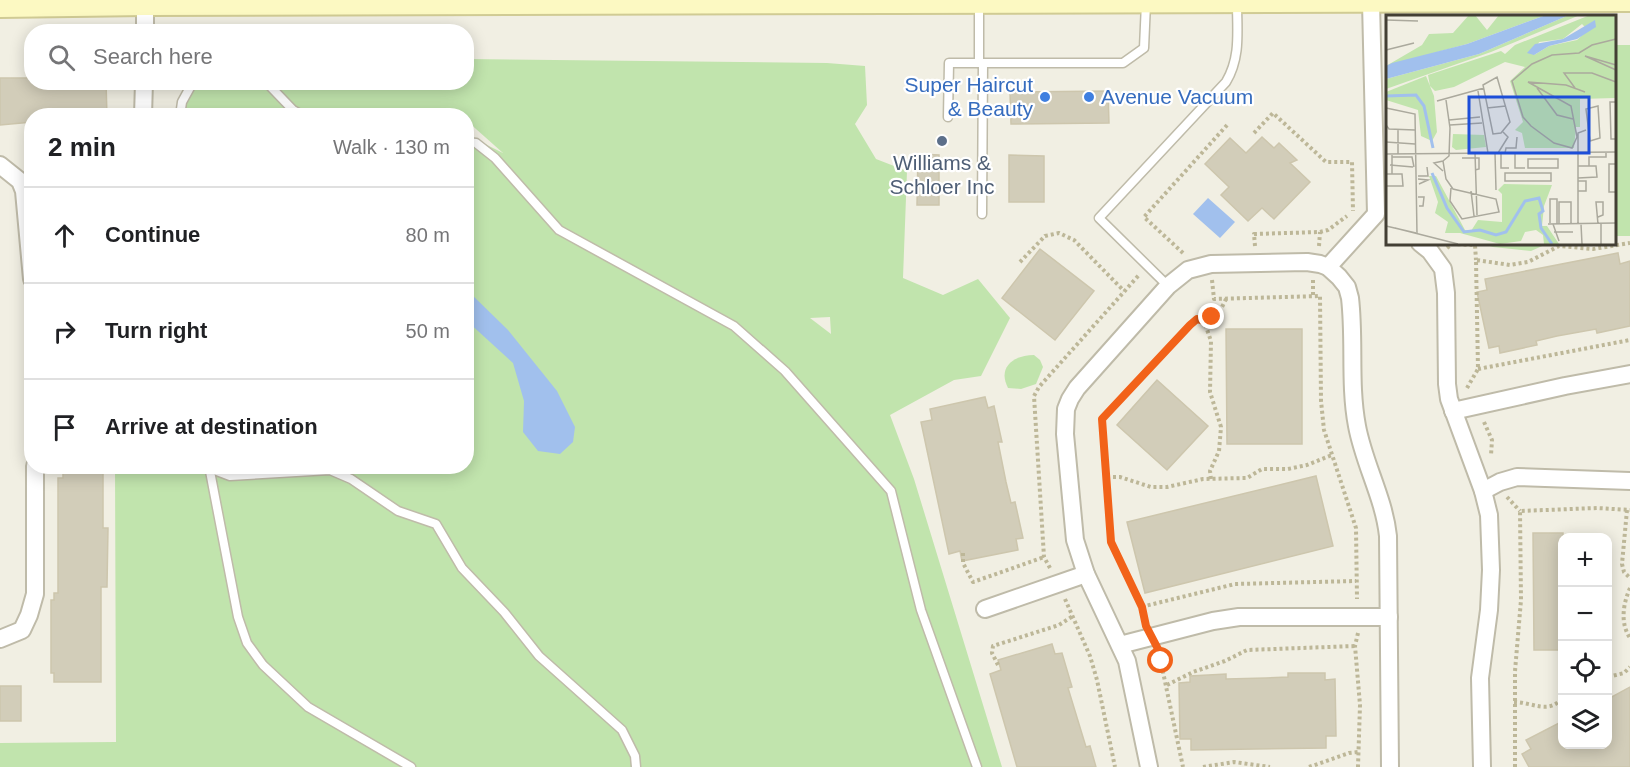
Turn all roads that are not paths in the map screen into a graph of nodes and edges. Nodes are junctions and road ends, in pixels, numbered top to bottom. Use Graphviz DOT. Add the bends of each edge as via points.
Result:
graph roads {
  1 [pos="1630,0"];
  2 [pos="855,1"];
  3 [pos="982,1"];
  4 [pos="1140,1"];
  5 [pos="1198,1"];
  6 [pos="1273,1"];
  7 [pos="1550,1"];
  8 [pos="145,2"];
  9 [pos="393,2"];
  10 [pos="619,2"];
  11 [pos="1237,2"];
  12 [pos="1371,2"];
  13 [pos="0,6"];
  14 [pos="145,24"];
  15 [pos="981,63"];
  16 [pos="144,90"];
  17 [pos="189,90"];
  18 [pos="274,90"];
  19 [pos="143,108"];
  20 [pos="181,108"];
  21 [pos="291,108"];
  22 [pos="948,117"];
  23 [pos="474,144"];
  24 [pos="0,165"];
  25 [pos="24,191"];
  26 [pos="982,214"];
  27 [pos="1381,217"];
  28 [pos="1421,244"];
  29 [pos="1329,267"];
  30 [pos="1168,286"];
  31 [pos="1630,374"];
  32 [pos="1453,411"];
  33 [pos="35,474"];
  34 [pos="210,474"];
  35 [pos="225,474"];
  36 [pos="263,474"];
  37 [pos="339,474"];
  38 [pos="1630,481"];
  39 [pos="1483,491"];
  40 [pos="1086,574"];
  41 [pos="985,609"];
  42 [pos="1389,616"];
  43 [pos="0,639"];
  44 [pos="1120,645"];
  45 [pos="411,767"];
  46 [pos="636,767"];
  47 [pos="977,767"];
  48 [pos="1149,767"];
  49 [pos="1390,767"];
  50 [pos="1482,767"];
  1 -- 7 [label="main road"];
  2 -- 3 [label="main road"];
  2 -- 10 [label="main road"];
  3 -- 4 [label="main road"];
  3 -- 15 [label="lane"];
  4 -- 5 [label="main road"];
  4 -- 15 [label="lane" via="1144,48 1124,63"];
  5 -- 11 [label="main road"];
  6 -- 11 [label="main road"];
  6 -- 12 [label="main road"];
  7 -- 12 [label="main road"];
  8 -- 9 [label="main road"];
  8 -- 13 [label="main road"];
  8 -- 14 [label="street"];
  9 -- 10 [label="main road"];
  11 -- 30 [label="lane" via="1238,52 1226,82 1099,218"];
  12 -- 27 [label="street"];
  15 -- 22 [label="lane" via="949,63"];
  15 -- 26 [label="lane"];
  16 -- 19 [label="street"];
  17 -- 20 [label="lane"];
  18 -- 21 [label="lane"];
  23 -- 47 [label="lane" via="495,158 559,230 734,326 785,371 891,491 921,610"];
  24 -- 25 [label="street" via="20,181"];
  27 -- 29 [label="street"];
  28 -- 32 [label="street" via="1443,268 1447,384"];
  29 -- 30 [label="street" via="1307,262 1211,264 1188,270"];
  29 -- 42 [label="street" via="1347,287 1350,298 1357,428 1386,516"];
  30 -- 40 [label="street" via="1077,388 1066,409 1073,528"];
  31 -- 32 [label="street"];
  32 -- 39 [label="street"];
  33 -- 43 [label="street" via="35,594 22,630"];
  34 -- 45 [label="lane" via="238,617 248,643 263,665 308,707"];
  35 -- 36 [label="lane"];
  37 -- 46 [label="lane" via="398,511 436,524 462,568 539,656 622,730"];
  38 -- 39 [label="street" via="1517,477"];
  39 -- 50 [label="street" via="1489,515 1491,570 1480,678"];
  40 -- 41 [label="street"];
  40 -- 44 [label="street"];
  42 -- 44 [label="street" via="1239,617"];
  42 -- 49 [label="street"];
  44 -- 48 [label="street" via="1131,677"];
}
